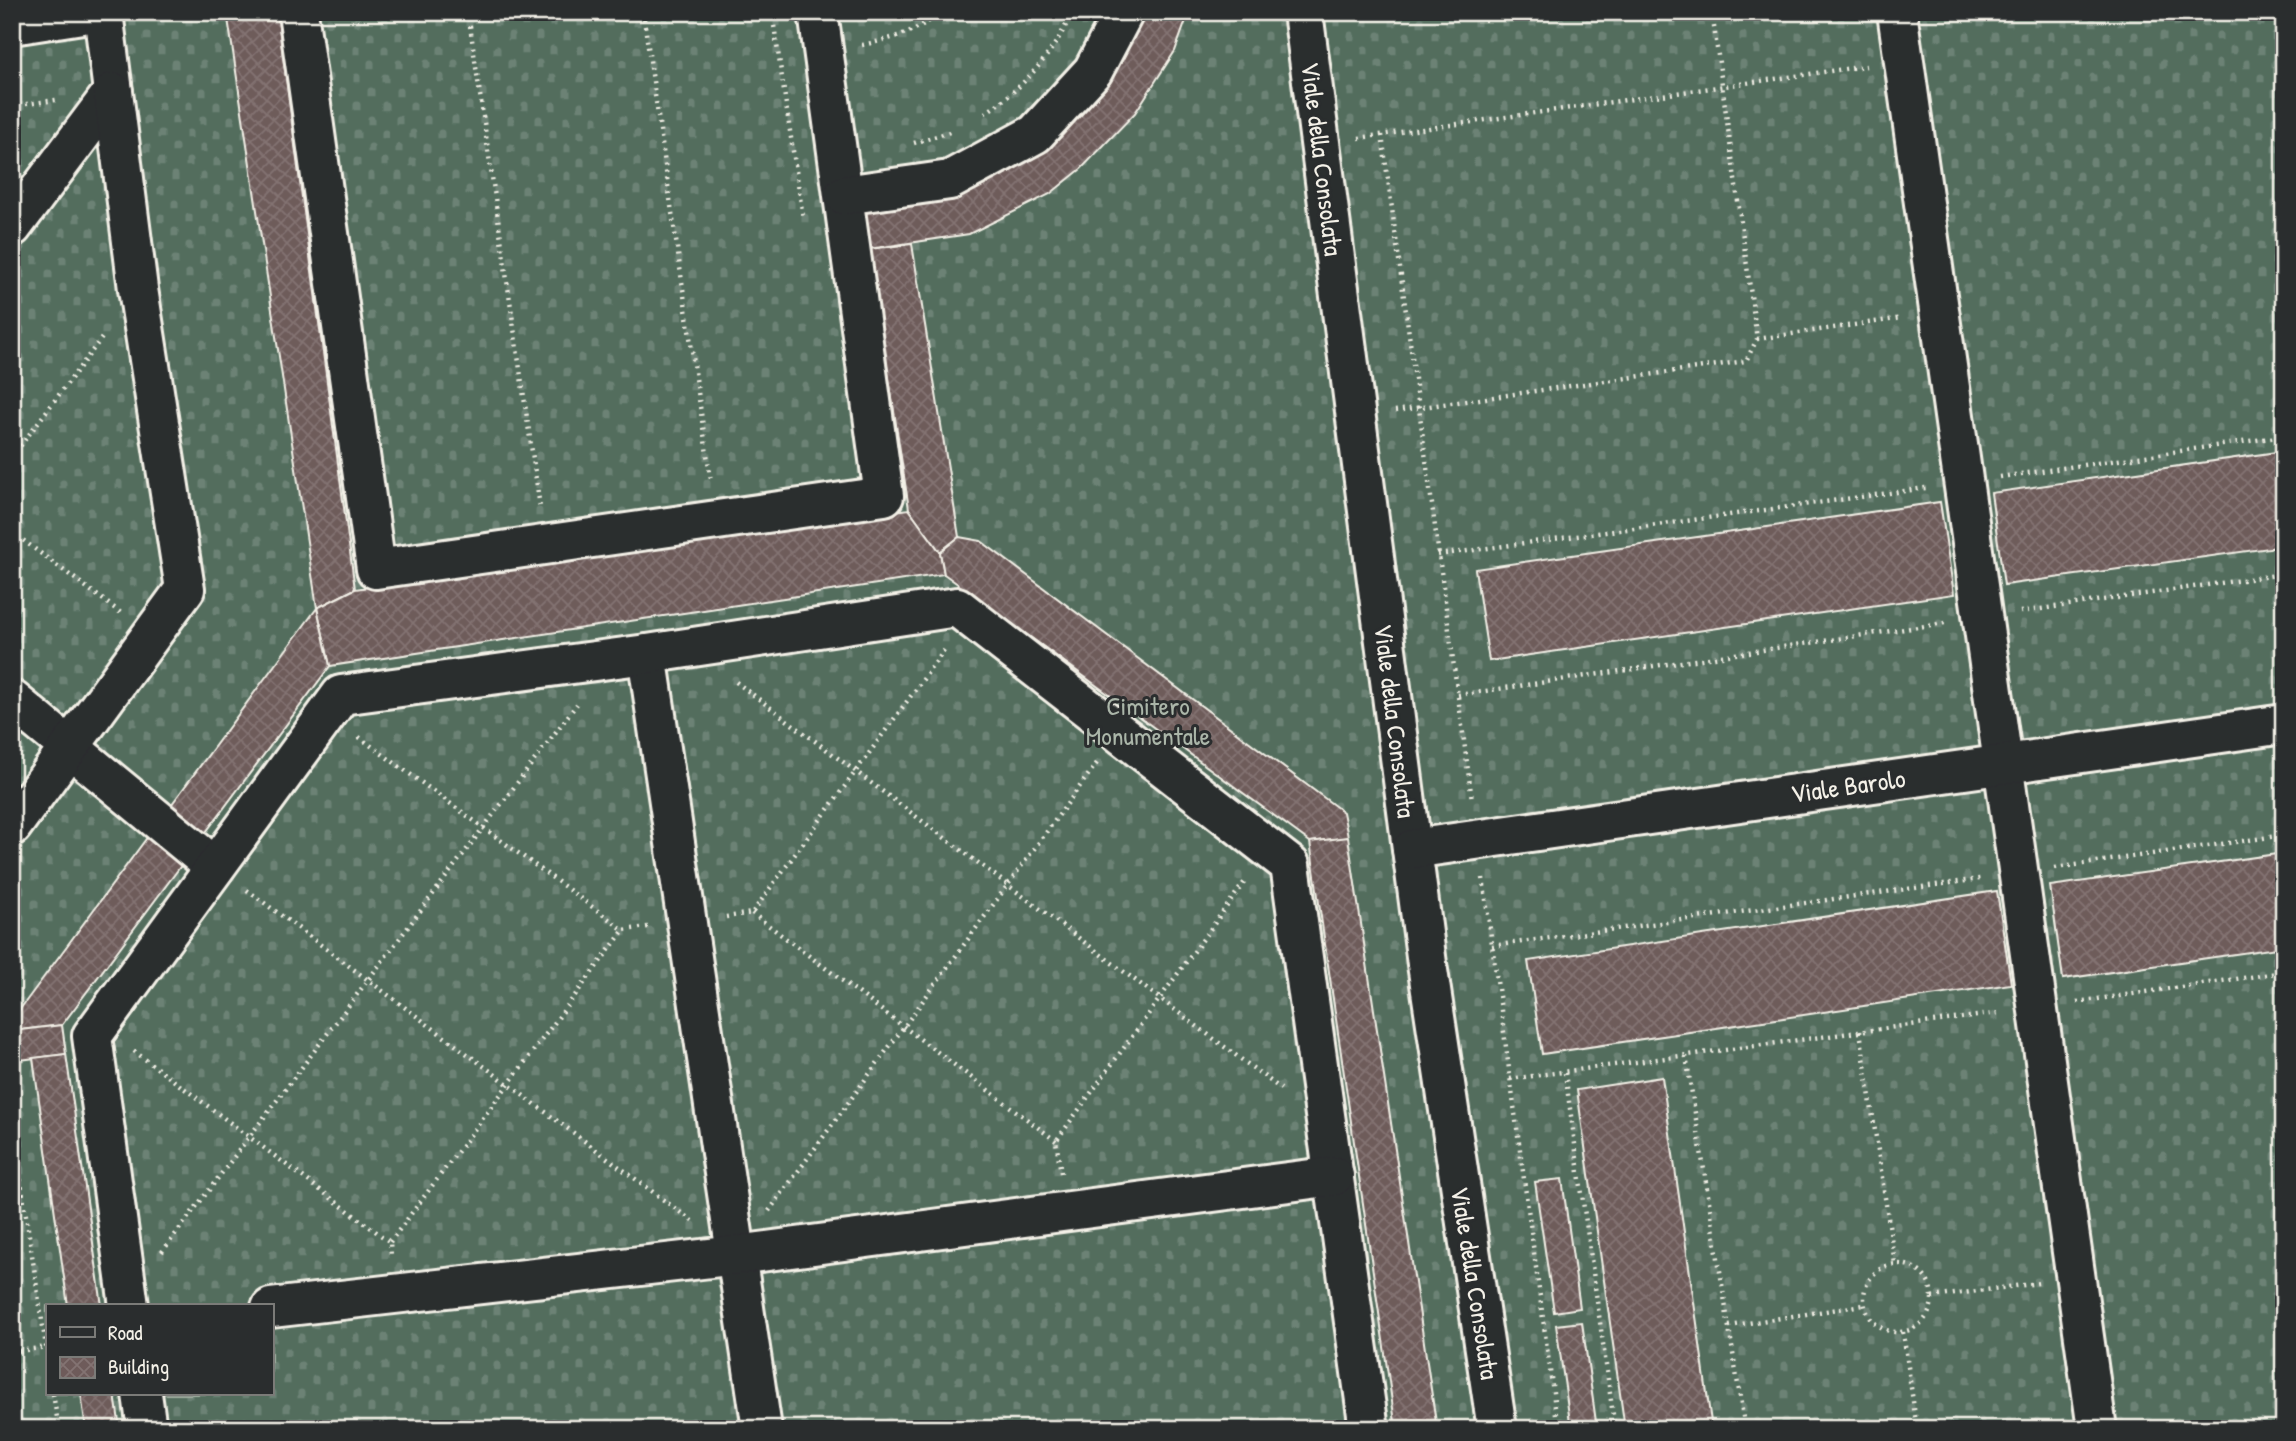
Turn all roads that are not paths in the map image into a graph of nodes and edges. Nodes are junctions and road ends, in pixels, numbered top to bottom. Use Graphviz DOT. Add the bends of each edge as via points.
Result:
graph roads {
  1 [pos="96,12"];
  2 [pos="103,12"];
  3 [pos="298,12"];
  4 [pos="818,12"];
  5 [pos="1124,12"];
  6 [pos="1303,12"];
  7 [pos="1897,12"];
  8 [pos="12,25"];
  9 [pos="113,92"];
  10 [pos="844,195"];
  11 [pos="12,227"];
  12 [pos="629,656"];
  13 [pos="12,700"];
  14 [pos="2284,724"];
  15 [pos="70,744"];
  16 [pos="2001,764"];
  17 [pos="12,826"];
  18 [pos="1412,849"];
  19 [pos="215,867"];
  20 [pos="1334,1176"];
  21 [pos="737,1255"];
  22 [pos="129,1301"];
  23 [pos="273,1308"];
  24 [pos="142,1396"];
  25 [pos="147,1429"];
  26 [pos="762,1429"];
  27 [pos="1368,1429"];
  28 [pos="1497,1429"];
  29 [pos="2097,1429"];
  1 -- 8 [label="street"];
  2 -- 9 [label="street"];
  3 -- 10 [label="street" via="376,569 884,496"];
  4 -- 10 [label="street"];
  5 -- 10 [label="street" via="1093,71 1035,134 950,180"];
  6 -- 18 [label="street, Viale della Consolata"];
  7 -- 16 [label="street"];
  9 -- 11 [label="street"];
  9 -- 15 [label="street" via="138,289 186,589"];
  12 -- 19 [label="street" via="341,695"];
  12 -- 20 [label="street" via="957,607 1290,865"];
  12 -- 21 [label="street"];
  13 -- 15 [label="street"];
  14 -- 16 [label="street, Viale Barolo"];
  15 -- 17 [label="street"];
  15 -- 19 [label="street"];
  16 -- 18 [label="street, Viale Barolo"];
  16 -- 29 [label="street"];
  18 -- 28 [label="street, Viale della Consolata"];
  19 -- 22 [label="street" via="92,1036"];
  20 -- 21 [label="street"];
  20 -- 27 [label="street"];
  21 -- 23 [label="street"];
  21 -- 26 [label="street"];
  24 -- 25 [label="street"];
}
